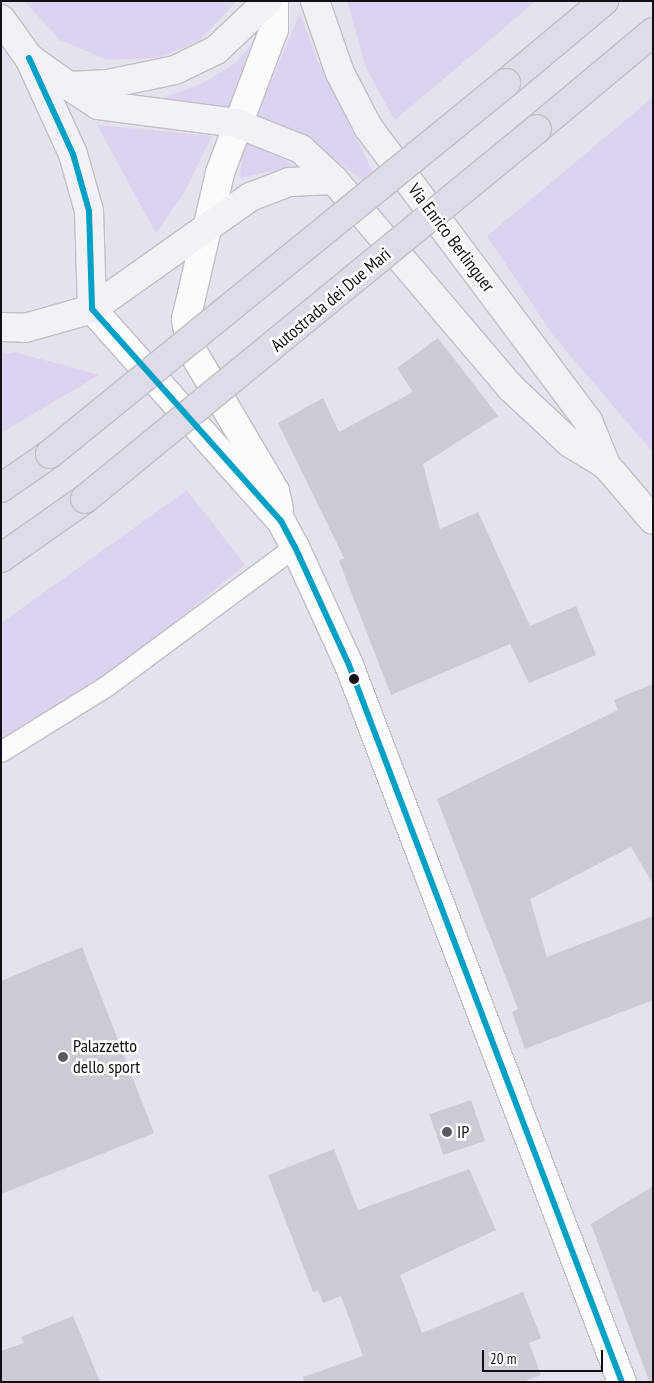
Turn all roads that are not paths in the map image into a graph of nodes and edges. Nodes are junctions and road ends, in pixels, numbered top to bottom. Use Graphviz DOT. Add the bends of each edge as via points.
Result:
graph roads {
  1 [pos="268,1"];
  2 [pos="274,1"];
  3 [pos="315,1"];
  4 [pos="604,1"];
  5 [pos="1,19"];
  6 [pos="653,32"];
  7 [pos="29,58"];
  8 [pos="68,86"];
  9 [pos="236,123"];
  10 [pos="334,180"];
  11 [pos="210,223"];
  12 [pos="92,309"];
  13 [pos="1,327"];
  14 [pos="606,465"];
  15 [pos="1,488"];
  16 [pos="653,520"];
  17 [pos="281,521"];
  18 [pos="294,547"];
  19 [pos="1,558"];
  20 [pos="1,752"];
  21 [pos="614,1379"];
  1 -- 8 [label="main road" via="216,50 175,70 136,80"];
  2 -- 9 [label="street" via="274,29"];
  3 -- 14 [label="main road, Via Enrico Berlinguer" via="340,74 368,127 588,421"];
  4 -- 15 [label="highway, bridge" via="178,354"];
  5 -- 7 [label="main road"];
  6 -- 19 [label="highway, Autostrada dei Due Mari, bridge" via="212,399 85,499"];
  7 -- 8 [label="main road, Via Enrico Berlinguer"];
  7 -- 12 [label="main road" via="74,154 89,211"];
  8 -- 9 [label="main road, Via Enrico Berlinguer" via="98,105"];
  9 -- 10 [label="main road, Via Enrico Berlinguer" via="301,149"];
  9 -- 11 [label="street"];
  10 -- 11 [label="main road" via="289,182 250,197"];
  10 -- 14 [label="main road, Via Enrico Berlinguer" via="510,388 570,443"];
  11 -- 12 [label="main road"];
  11 -- 17 [label="street" via="186,319 191,349 275,491"];
  12 -- 13 [label="main road" via="25,328"];
  12 -- 17 [label="street"];
  14 -- 16 [label="main road, Via Enrico Berlinguer"];
  17 -- 18 [label="street"];
  18 -- 20 [label="lane" via="106,686"];
  18 -- 21 [label="street" via="349,664"];
}
